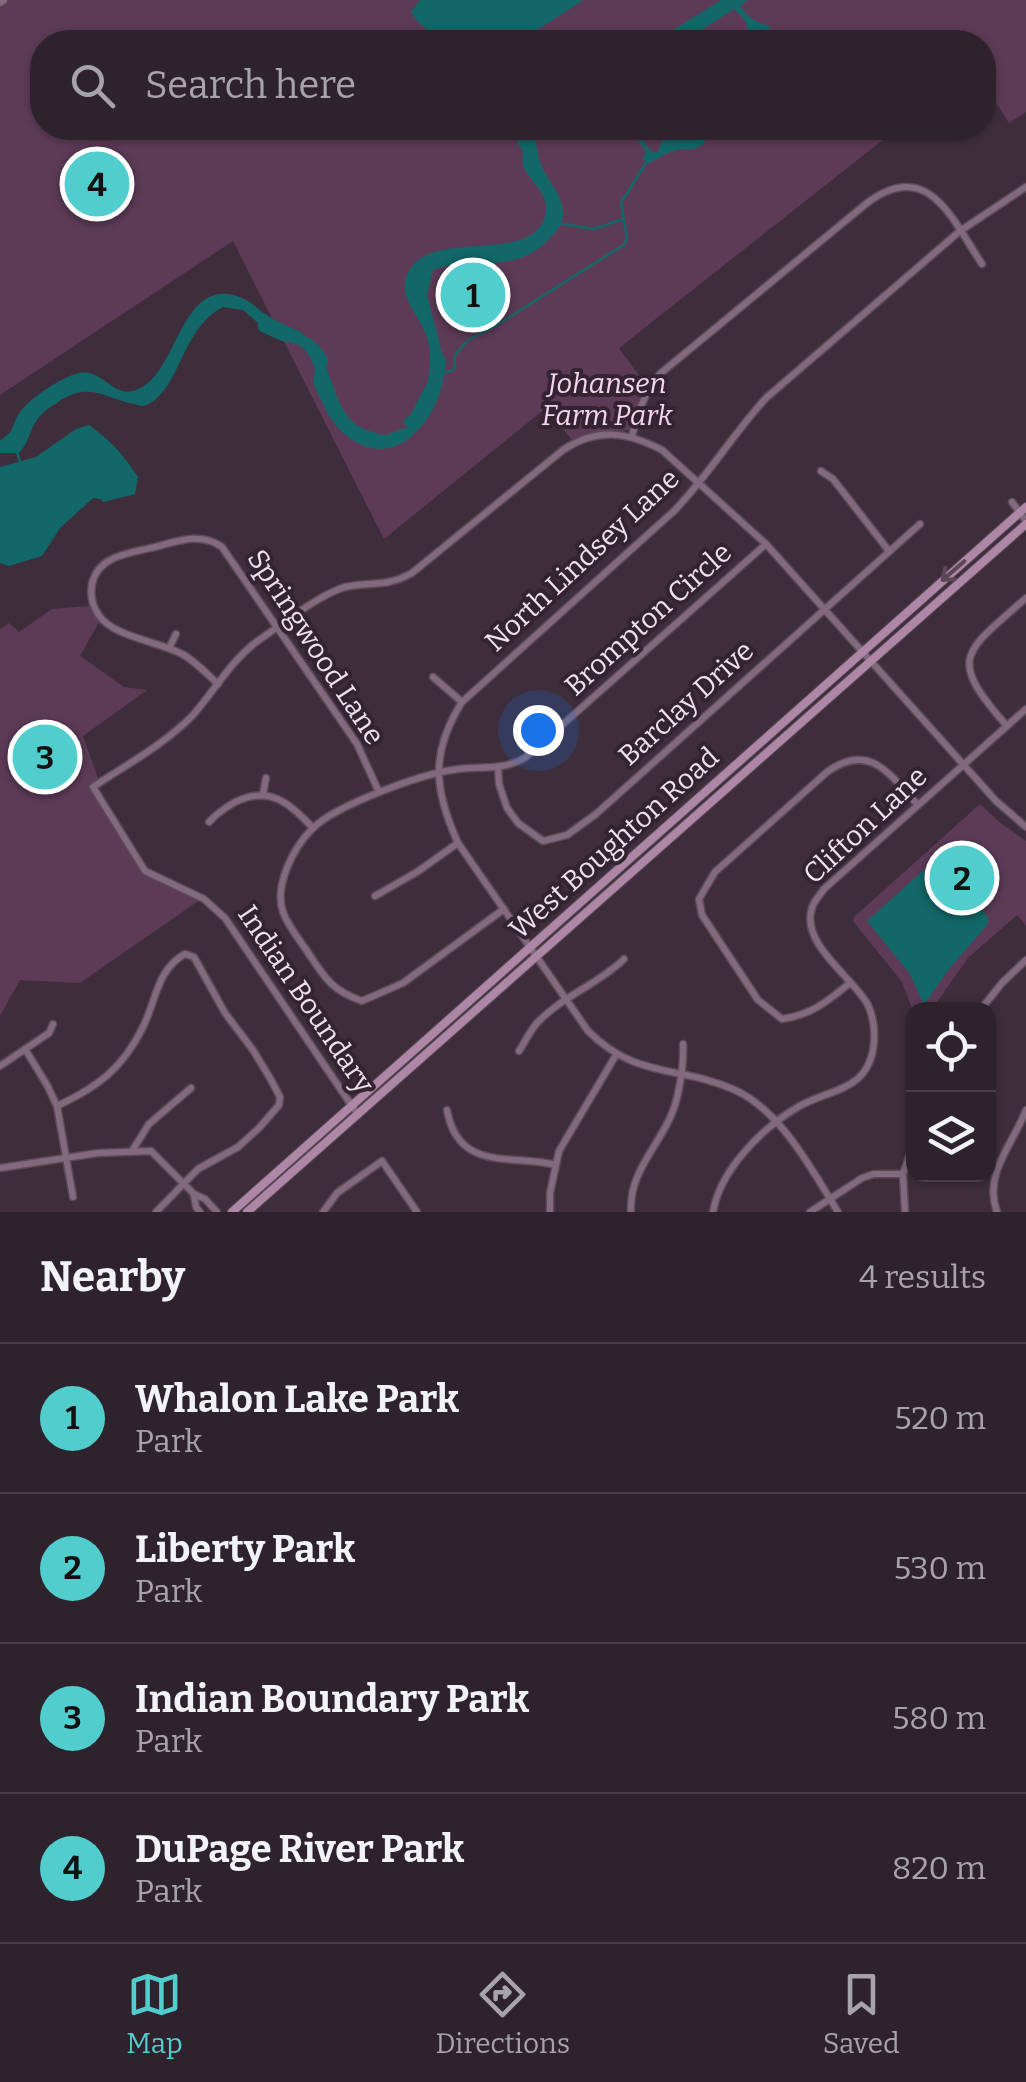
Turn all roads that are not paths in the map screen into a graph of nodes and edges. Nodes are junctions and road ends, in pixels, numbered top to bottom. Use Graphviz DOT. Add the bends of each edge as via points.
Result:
graph roads {
  1 [pos="1026,188"];
  2 [pos="960,232"];
  3 [pos="982,264"];
  4 [pos="632,436"];
  5 [pos="821,471"];
  6 [pos="698,484"];
  7 [pos="1012,502"];
  8 [pos="1023,510"];
  9 [pos="1026,522"];
  10 [pos="920,524"];
  11 [pos="766,544"];
  12 [pos="889,551"];
  13 [pos="1026,598"];
  14 [pos="825,610"];
  15 [pos="278,628"];
  16 [pos="176,634"];
  17 [pos="170,648"];
  18 [pos="862,652"];
  19 [pos="869,661"];
  20 [pos="958,663"];
  21 [pos="968,664"];
  22 [pos="433,677"];
  23 [pos="218,684"];
  24 [pos="462,702"];
  25 [pos="1026,709"];
  26 [pos="1007,726"];
  27 [pos="963,765"];
  28 [pos="498,767"];
  29 [pos="438,773"];
  30 [pos="266,778"];
  31 [pos="379,792"];
  32 [pos="263,794"];
  33 [pos="918,806"];
  34 [pos="209,822"];
  35 [pos="1025,825"];
  36 [pos="313,828"];
  37 [pos="458,843"];
  38 [pos="375,896"];
  39 [pos="504,909"];
  40 [pos="529,948"];
  41 [pos="536,956"];
  42 [pos="624,958"];
  43 [pos="1026,960"];
  44 [pos="850,982"];
  45 [pos="566,1001"];
  46 [pos="987,1002"];
  47 [pos="53,1024"];
  48 [pos="683,1044"];
  49 [pos="25,1049"];
  50 [pos="519,1051"];
  51 [pos="616,1054"];
  52 [pos="0,1066"];
  53 [pos="681,1075"];
  54 [pos="191,1088"];
  55 [pos="58,1106"];
  56 [pos="447,1110"];
  57 [pos="1026,1110"];
  58 [pos="354,1111"];
  59 [pos="777,1121"];
  60 [pos="132,1152"];
  61 [pos="65,1157"];
  62 [pos="906,1163"];
  63 [pos="556,1165"];
  64 [pos="0,1168"];
  65 [pos="902,1174"];
  66 [pos="184,1182"];
  67 [pos="194,1194"];
  68 [pos="73,1197"];
  69 [pos="830,1198"];
  70 [pos="156,1212"];
  71 [pos="200,1212"];
  72 [pos="217,1212"];
  73 [pos="232,1212"];
  74 [pos="248,1212"];
  75 [pos="323,1212"];
  76 [pos="416,1212"];
  77 [pos="550,1212"];
  78 [pos="631,1212"];
  79 [pos="712,1212"];
  80 [pos="810,1212"];
  81 [pos="838,1212"];
  82 [pos="905,1212"];
  83 [pos="997,1212"];
  1 -- 2 [label="street, North Lindsey Lane"];
  2 -- 3 [label="street"];
  2 -- 4 [label="street" via="938,199 922,189 898,186 878,194 660,373"];
  2 -- 6 [label="street, North Lindsey Lane" via="766,398"];
  4 -- 6 [label="street" via="662,450"];
  4 -- 15 [label="street" via="604,434 572,444 412,573 336,590"];
  5 -- 12 [label="street"];
  6 -- 11 [label="street"];
  6 -- 24 [label="street, North Lindsey Lane"];
  7 -- 8 [label="street"];
  8 -- 9 [label="street"];
  8 -- 18 [label="main road, West Boughton Road, one-way"];
  9 -- 19 [label="main road, West Boughton Road"];
  10 -- 12 [label="street, Barclay Drive"];
  11 -- 14 [label="street"];
  11 -- 28 [label="street, Brompton Circle" via="535,750"];
  12 -- 14 [label="street, Barclay Drive"];
  13 -- 21 [label="street" via="982,637"];
  14 -- 18 [label="street"];
  14 -- 28 [label="street, Barclay Drive" via="567,835 543,841 518,823 501,793"];
  15 -- 17 [label="street, Springwood Lane" via="215,542 178,541 105,563 91,590 99,616"];
  15 -- 23 [label="street" via="250,647"];
  15 -- 31 [label="street, Springwood Lane" via="357,744"];
  16 -- 17 [label="street"];
  17 -- 23 [label="street, Springwood Lane"];
  18 -- 19 [label="street"];
  18 -- 40 [label="main road, West Boughton Road"];
  19 -- 27 [label="street"];
  19 -- 41 [label="main road, West Boughton Road"];
  20 -- 21 [label="street"];
  21 -- 26 [label="street" via="982,697"];
  22 -- 24 [label="street"];
  23 -- 58 [label="street, Indian Boundary" via="159,744 93,788 145,870 204,899 225,918"];
  24 -- 29 [label="street, North Lindsey Lane" via="448,723"];
  25 -- 26 [label="street, Clifton Lane"];
  26 -- 27 [label="street, Clifton Lane"];
  27 -- 33 [label="street, Clifton Lane"];
  27 -- 35 [label="street"];
  28 -- 29 [label="street, Brompton Circle"];
  29 -- 31 [label="street, Brompton Circle"];
  29 -- 37 [label="street, North Lindsey Lane"];
  30 -- 32 [label="street"];
  31 -- 36 [label="street, Brompton Circle"];
  32 -- 34 [label="street" via="217,812"];
  32 -- 36 [label="street" via="291,806"];
  33 -- 44 [label="street, Clifton Lane" via="824,889 810,912 820,946"];
  33 -- 44 [label="street" via="874,762 840,763 722,865 699,899 702,914 771,1013 798,1017"];
  36 -- 39 [label="street, Brompton Circle" via="284,878 282,908 342,994 362,1001 404,984"];
  37 -- 38 [label="street"];
  37 -- 39 [label="street, North Lindsey Lane"];
  39 -- 40 [label="street, North Lindsey Lane"];
  40 -- 41 [label="street, North Lindsey Lane"];
  40 -- 58 [label="main road, West Boughton Road"];
  41 -- 45 [label="street"];
  41 -- 58 [label="main road, West Boughton Road"];
  42 -- 45 [label="street"];
  43 -- 46 [label="street"];
  44 -- 59 [label="street, Clifton Lane" via="873,1018 867,1065 845,1088"];
  45 -- 50 [label="street" via="536,1024"];
  45 -- 51 [label="street"];
  47 -- 49 [label="street"];
  48 -- 53 [label="street"];
  49 -- 52 [label="street"];
  49 -- 55 [label="street"];
  51 -- 53 [label="street"];
  51 -- 63 [label="street"];
  53 -- 59 [label="street" via="733,1089"];
  53 -- 78 [label="street" via="672,1115 637,1174"];
  54 -- 60 [label="street" via="149,1124"];
  55 -- 61 [label="street"];
  55 -- 66 [label="street" via="109,1075 142,1028 167,968 185,954 194,957 280,1097 259,1128"];
  56 -- 63 [label="street" via="458,1139 474,1153"];
  57 -- 83 [label="street" via="994,1176"];
  58 -- 73 [label="main road, West Boughton Road"];
  58 -- 74 [label="main road, West Boughton Road"];
  59 -- 69 [label="street"];
  59 -- 79 [label="street, Clifton Lane" via="741,1155"];
  60 -- 61 [label="street"];
  60 -- 66 [label="street" via="150,1152"];
  61 -- 64 [label="street"];
  61 -- 68 [label="street"];
  62 -- 65 [label="street"];
  63 -- 77 [label="street"];
  65 -- 69 [label="street" via="874,1174"];
  65 -- 82 [label="street"];
  66 -- 67 [label="street"];
  66 -- 70 [label="street"];
  67 -- 71 [label="street"];
  67 -- 72 [label="street"];
  69 -- 80 [label="street"];
  69 -- 81 [label="street"];
  75 -- 76 [label="street" via="336,1193 382,1161"];
}
